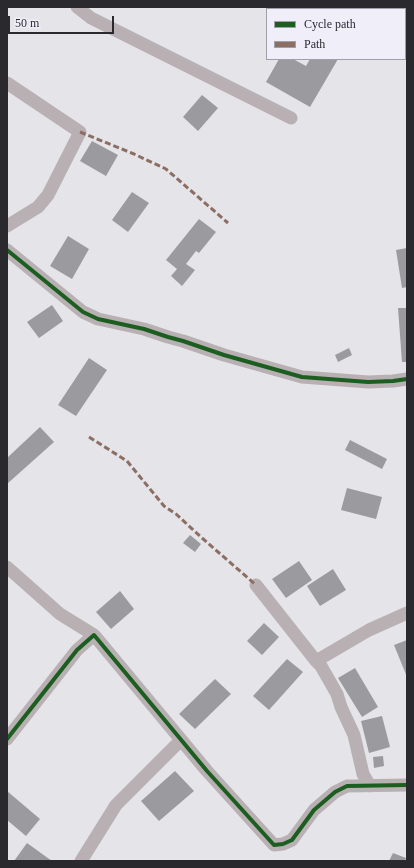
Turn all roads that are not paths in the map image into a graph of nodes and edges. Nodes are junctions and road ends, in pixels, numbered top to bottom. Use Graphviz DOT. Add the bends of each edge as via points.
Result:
graph roads {
  1 [pos="77,7"];
  2 [pos="7,83"];
  3 [pos="291,118"];
  4 [pos="7,226"];
  5 [pos="7,250"];
  6 [pos="407,379"];
  7 [pos="7,567"];
  8 [pos="256,585"];
  9 [pos="407,613"];
  10 [pos="94,635"];
  11 [pos="316,661"];
  12 [pos="7,739"];
  13 [pos="181,740"];
  14 [pos="407,785"];
  15 [pos="370,786"];
  16 [pos="81,861"];
  1 -- 3 [label="street" via="91,18"];
  2 -- 4 [label="street" via="80,132 48,195 38,207"];
  5 -- 6 [label="street" via="83,312 98,319 144,329 224,355 302,376 368,382"];
  7 -- 10 [label="street" via="60,614"];
  8 -- 11 [label="street"];
  9 -- 11 [label="street" via="369,630"];
  10 -- 12 [label="street" via="77,650"];
  10 -- 13 [label="street"];
  11 -- 15 [label="street" via="322,666 337,694 354,735 363,774"];
  13 -- 15 [label="street" via="274,844 284,844 292,840 314,810 335,792 347,786"];
  13 -- 16 [label="street" via="116,805"];
  14 -- 15 [label="street"];
}
